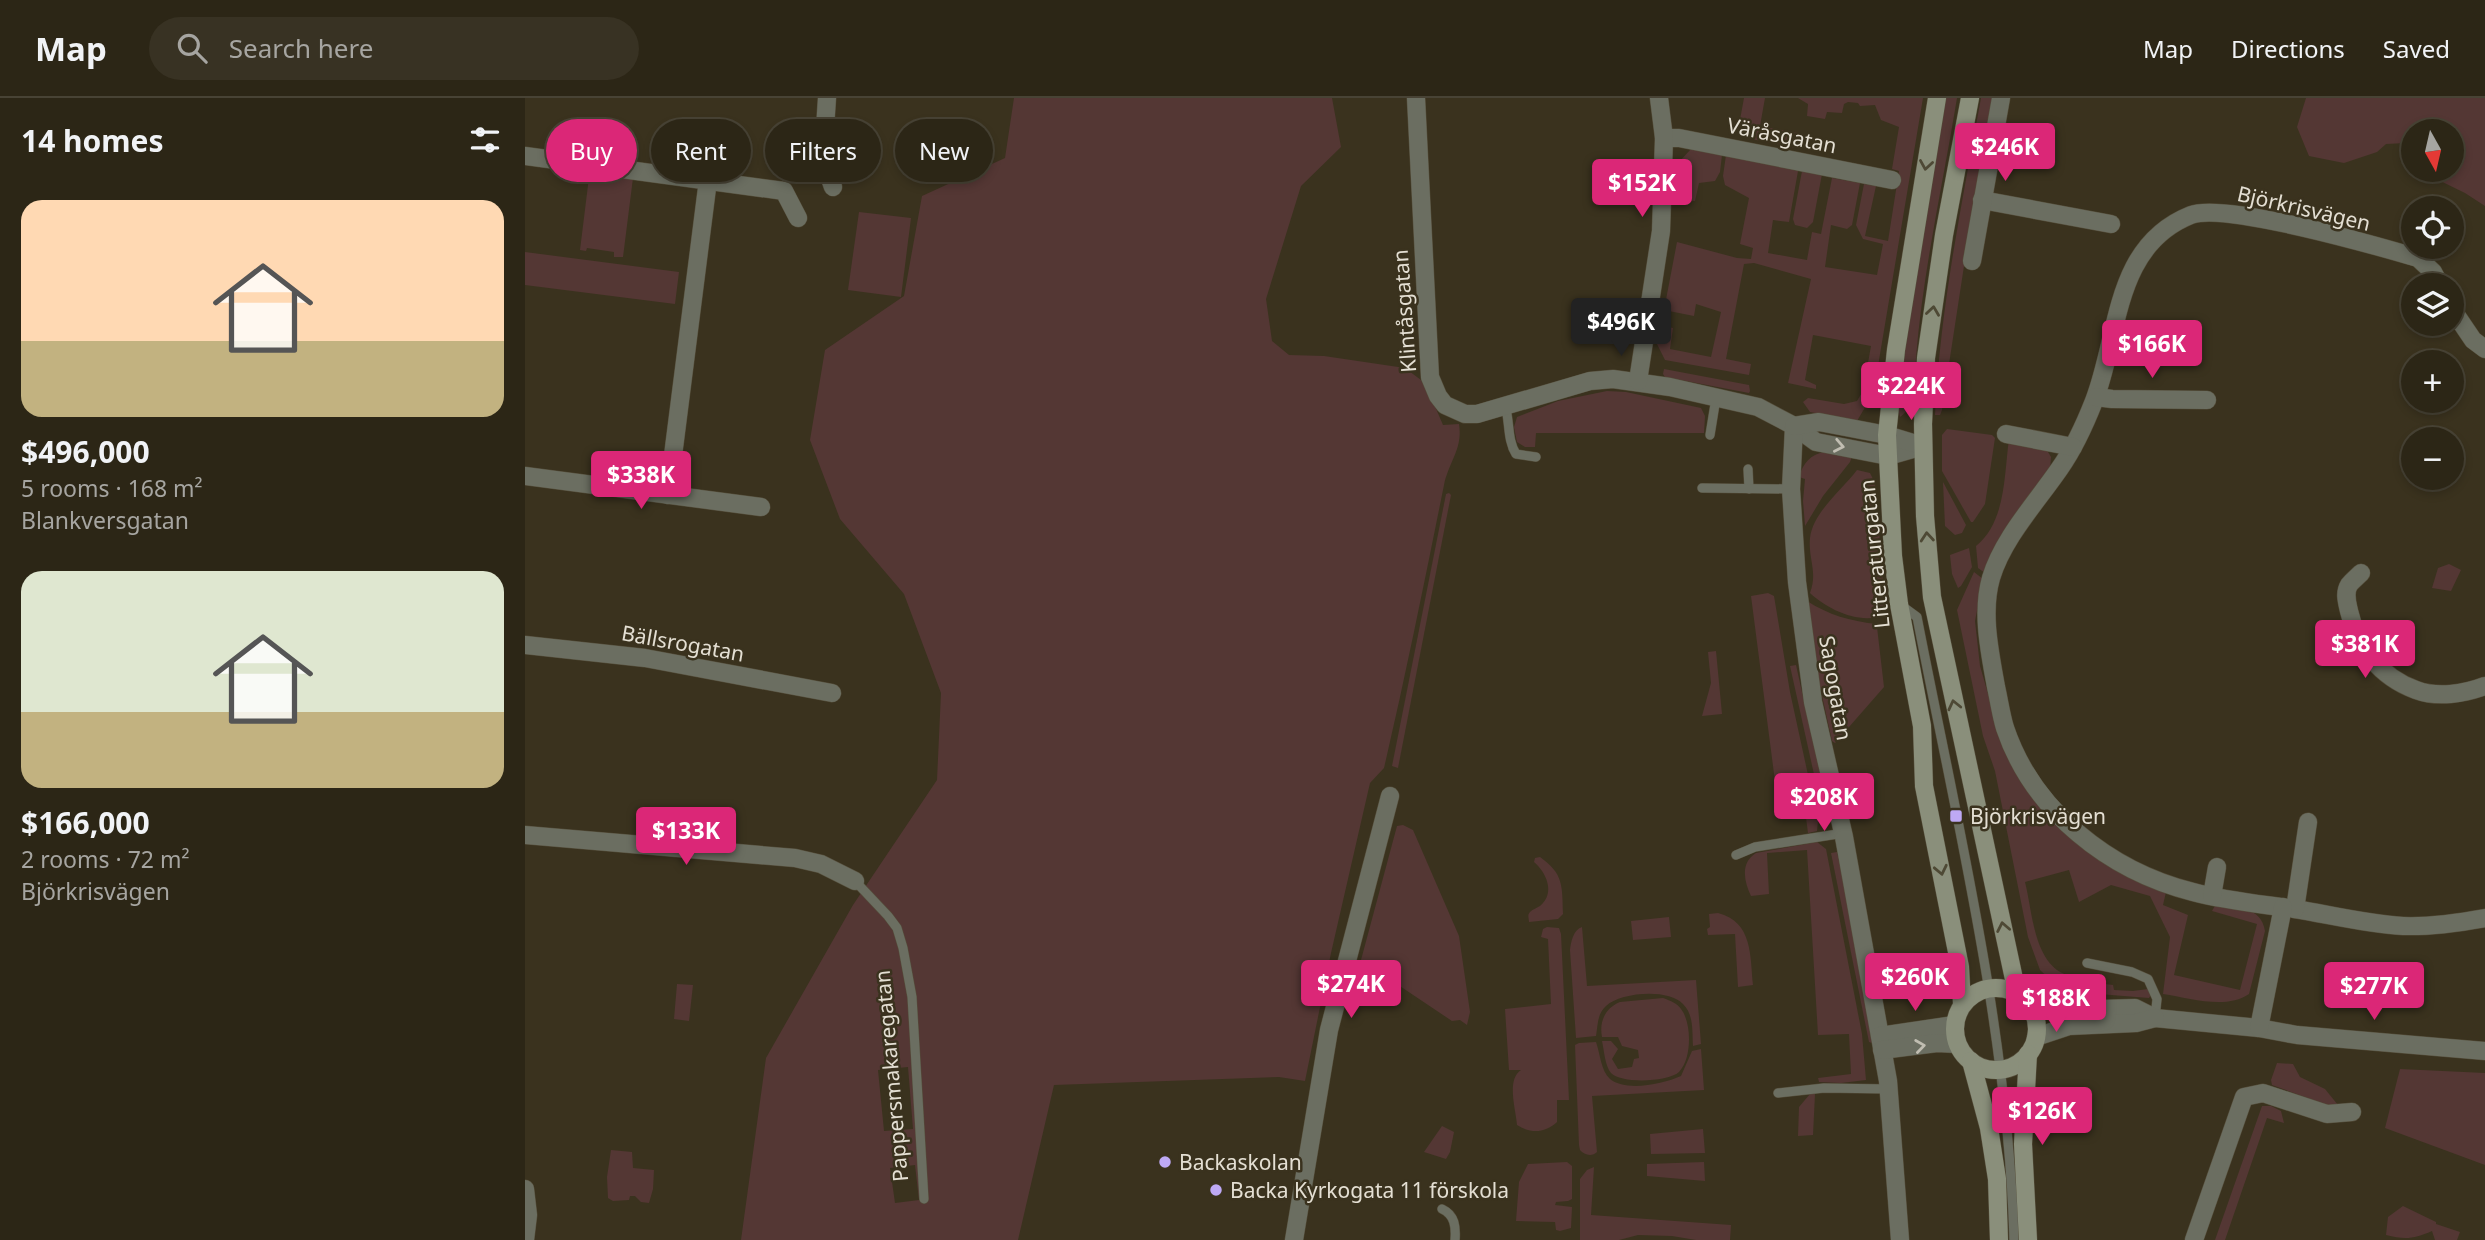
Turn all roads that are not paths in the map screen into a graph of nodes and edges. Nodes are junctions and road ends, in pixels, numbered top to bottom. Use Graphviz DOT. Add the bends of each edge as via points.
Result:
graph roads {
  1 [pos="827,98"];
  2 [pos="1416,98"];
  3 [pos="1659,98"];
  4 [pos="1937,98"];
  5 [pos="1969,98"];
  6 [pos="2001,98"];
  7 [pos="1664,138"];
  8 [pos="525,156"];
  9 [pos="651,173"];
  10 [pos="1892,180"];
  11 [pos="708,182"];
  12 [pos="722,182"];
  13 [pos="833,187"];
  14 [pos="1982,200"];
  15 [pos="798,218"];
  16 [pos="2111,224"];
  17 [pos="1972,261"];
  18 [pos="2434,273"];
  19 [pos="2464,327"];
  20 [pos="2485,349"];
  21 [pos="1638,382"];
  22 [pos="2095,397"];
  23 [pos="1716,398"];
  24 [pos="2207,400"];
  25 [pos="1505,405"];
  26 [pos="1794,426"];
  27 [pos="2006,434"];
  28 [pos="1710,435"];
  29 [pos="1888,435"];
  30 [pos="1923,446"];
  31 [pos="2073,447"];
  32 [pos="1888,456"];
  33 [pos="1536,457"];
  34 [pos="1748,469"];
  35 [pos="525,476"];
  36 [pos="1702,488"];
  37 [pos="1749,489"];
  38 [pos="1791,489"];
  39 [pos="668,495"];
  40 [pos="761,507"];
  41 [pos="2361,573"];
  42 [pos="1932,597"];
  43 [pos="1899,604"];
  44 [pos="1917,617"];
  45 [pos="525,645"];
  46 [pos="2485,686"];
  47 [pos="832,693"];
  48 [pos="1390,796"];
  49 [pos="2308,822"];
  50 [pos="1844,834"];
  51 [pos="525,836"];
  52 [pos="1736,855"];
  53 [pos="2217,867"];
  54 [pos="855,881"];
  55 [pos="2212,896"];
  56 [pos="2289,908"];
  57 [pos="2485,918"];
  58 [pos="2087,963"];
  59 [pos="1989,988"];
  60 [pos="2024,1000"];
  61 [pos="1962,1004"];
  62 [pos="2155,1018"];
  63 [pos="1954,1025"];
  64 [pos="2259,1028"];
  65 [pos="2036,1037"];
  66 [pos="1881,1043"];
  67 [pos="1957,1044"];
  68 [pos="2485,1051"];
  69 [pos="2028,1054"];
  70 [pos="1971,1062"];
  71 [pos="2001,1069"];
  72 [pos="1889,1090"];
  73 [pos="1777,1093"];
  74 [pos="2352,1112"];
  75 [pos="525,1189"];
  76 [pos="924,1199"];
  77 [pos="1442,1209"];
  78 [pos="525,1240"];
  79 [pos="1294,1240"];
  80 [pos="1455,1240"];
  81 [pos="1900,1240"];
  82 [pos="1999,1240"];
  83 [pos="2014,1240"];
  84 [pos="2028,1240"];
  85 [pos="2194,1240"];
  1 -- 13 [label="street" via="823,159"];
  2 -- 25 [label="street, Klintåsgatan" via="1430,377 1451,410 1477,414"];
  3 -- 7 [label="street"];
  4 -- 29 [label="street, Litteraturgatan, one-way" via="1896,350"];
  30 -- 5 [label="street, one-way" via="1926,358"];
  6 -- 14 [label="street"];
  7 -- 10 [label="street, Väråsgatan"];
  7 -- 21 [label="street" via="1661,230"];
  8 -- 9 [label="street"];
  11 -- 39 [label="street"];
  12 -- 15 [label="street" via="784,191"];
  14 -- 16 [label="street"];
  14 -- 17 [label="street"];
  18 -- 22 [label="street, Björkrisvägen" via="2419,258 2239,214 2196,213 2165,228 2139,256"];
  19 -- 20 [label="street"];
  21 -- 23 [label="street, Klintåsgatan"];
  21 -- 25 [label="street, Klintåsgatan" via="1590,381"];
  22 -- 24 [label="street"];
  22 -- 31 [label="street, Björkrisvägen"];
  23 -- 26 [label="street, Klintåsgatan" via="1758,407"];
  23 -- 28 [label="lane"];
  25 -- 33 [label="lane" via="1511,447 1516,454"];
  26 -- 29 [label="street" via="1819,422"];
  26 -- 32 [label="street, Klintåsgatan, one-way" via="1816,442"];
  26 -- 38 [label="street, Sagogatan"];
  27 -- 31 [label="street"];
  29 -- 30 [label="street"];
  29 -- 32 [label="street, Litteraturgatan"];
  30 -- 32 [label="street"];
  42 -- 30 [label="street, one-way"];
  31 -- 55 [label="street, Björkrisvägen" via="2002,552 1990,580 1989,648 2004,726 2031,780 2078,835 2131,870"];
  32 -- 43 [label="street, Litteraturgatan"];
  34 -- 37 [label="lane"];
  35 -- 39 [label="street"];
  36 -- 37 [label="lane"];
  37 -- 38 [label="lane"];
  38 -- 50 [label="street, Sagogatan" via="1797,582 1813,702"];
  39 -- 40 [label="street"];
  41 -- 46 [label="street" via="2346,594 2359,643 2374,663 2417,690 2456,694"];
  42 -- 44 [label="lane"];
  60 -- 42 [label="street, one-way"];
  43 -- 44 [label="lane"];
  43 -- 61 [label="street, Litteraturgatan, one-way" via="1922,726 1924,786 1955,940"];
  44 -- 59 [label="lane"];
  45 -- 47 [label="street, Bällsrogatan" via="645,658"];
  48 -- 79 [label="street" via="1329,1030"];
  49 -- 56 [label="street"];
  50 -- 52 [label="lane" via="1755,846"];
  50 -- 66 [label="street, Sagogatan"];
  51 -- 54 [label="street, Pappersmakaregatan" via="796,858"];
  53 -- 55 [label="street"];
  54 -- 76 [label="lane, Pappersmakaregatan" via="897,928 903,948 912,997"];
  55 -- 56 [label="street, Björkrisvägen"];
  56 -- 57 [label="street, Björkrisvägen" via="2405,926"];
  56 -- 64 [label="street"];
  58 -- 62 [label="lane" via="2148,979 2157,999"];
  59 -- 60 [label="street" via="2005,989"];
  59 -- 61 [label="street"];
  59 -- 71 [label="lane"];
  60 -- 62 [label="street" via="2067,1010 2135,1008"];
  60 -- 65 [label="street" via="2036,1021"];
  61 -- 63 [label="street, Litteraturgatan"];
  62 -- 64 [label="street"];
  62 -- 65 [label="street" via="2069,1026"];
  63 -- 66 [label="street"];
  63 -- 67 [label="street, Litteraturgatan"];
  64 -- 68 [label="street"];
  65 -- 69 [label="street"];
  66 -- 67 [label="street, one-way"];
  66 -- 72 [label="street, Sagogatan"];
  67 -- 70 [label="street, Litteraturgatan"];
  69 -- 71 [label="street"];
  69 -- 84 [label="street" via="2023,1144"];
  70 -- 71 [label="street"];
  70 -- 82 [label="street, Litteraturgatan" via="1989,1128"];
  71 -- 83 [label="lane"];
  72 -- 73 [label="lane" via="1824,1088"];
  72 -- 81 [label="street, Sagogatan"];
  74 -- 85 [label="street" via="2327,1114 2263,1093 2243,1097"];
  75 -- 78 [label="street"];
  77 -- 80 [label="lane" via="1451,1215"];
}
